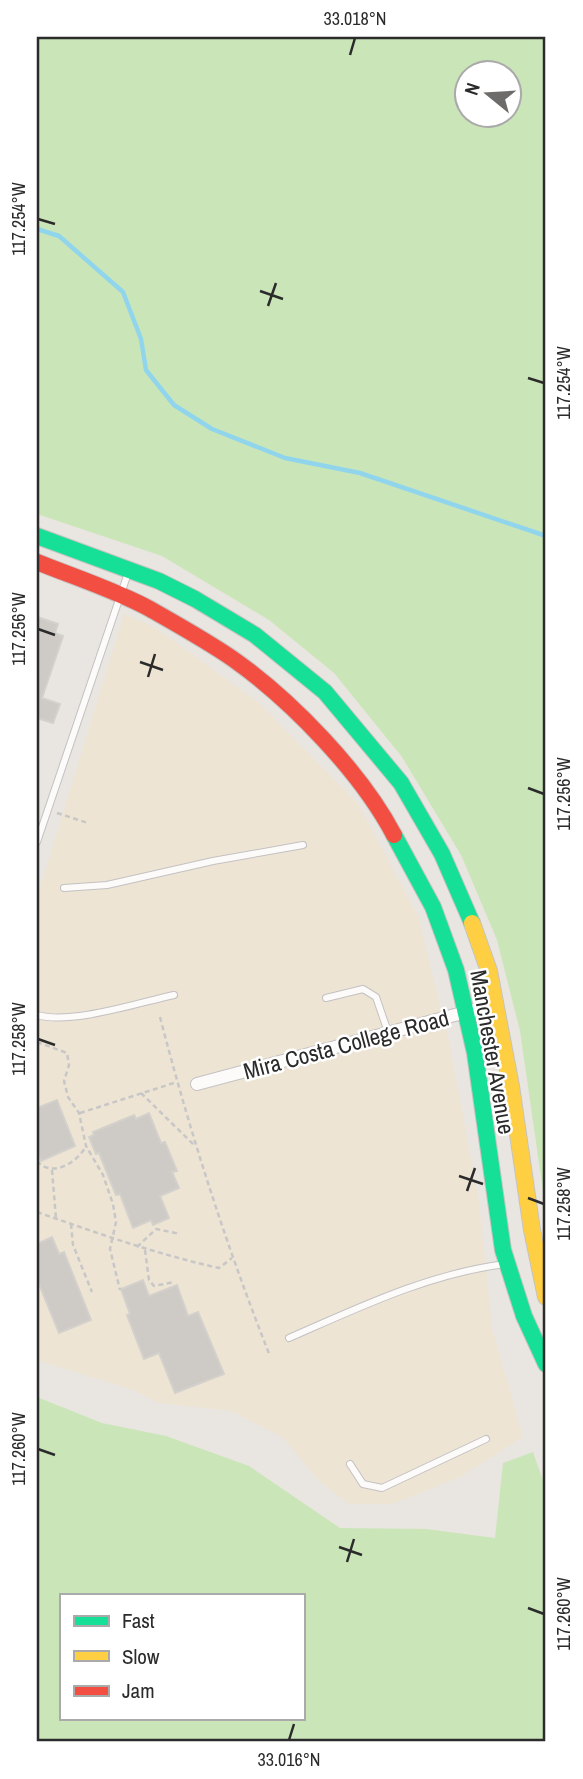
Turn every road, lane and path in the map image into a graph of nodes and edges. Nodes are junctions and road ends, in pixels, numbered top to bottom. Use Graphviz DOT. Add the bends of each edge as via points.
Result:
graph roads {
  1 [pos="37,536"];
  2 [pos="37,562"];
  3 [pos="130,568"];
  4 [pos="120,596"];
  5 [pos="48,810"];
  6 [pos="88,823"];
  7 [pos="37,842"];
  8 [pos="303,845"];
  9 [pos="64,888"];
  10 [pos="173,995"];
  11 [pos="326,998"];
  12 [pos="496,1006"];
  13 [pos="466,1012"];
  14 [pos="37,1015"];
  15 [pos="160,1017"];
  16 [pos="388,1032"];
  17 [pos="37,1042"];
  18 [pos="177,1082"];
  19 [pos="197,1084"];
  20 [pos="141,1093"];
  21 [pos="79,1113"];
  22 [pos="86,1146"];
  23 [pos="196,1147"];
  24 [pos="37,1163"];
  25 [pos="52,1170"];
  26 [pos="37,1212"];
  27 [pos="56,1219"];
  28 [pos="71,1224"];
  29 [pos="180,1234"];
  30 [pos="111,1238"];
  31 [pos="137,1247"];
  32 [pos="145,1250"];
  33 [pos="232,1258"];
  34 [pos="507,1264"];
  35 [pos="174,1282"];
  36 [pos="120,1290"];
  37 [pos="92,1292"];
  38 [pos="546,1297"];
  39 [pos="289,1338"];
  40 [pos="270,1356"];
  41 [pos="546,1364"];
  42 [pos="486,1439"];
  43 [pos="350,1464"];
  1 -- 3 [label="main road, Manchester Avenue"];
  2 -- 4 [label="main road, Manchester Avenue"];
  3 -- 4 [label="lane"];
  3 -- 12 [label="main road, Manchester Avenue" via="255,635 334,702 401,783 442,854 489,971"];
  4 -- 5 [label="lane"];
  4 -- 13 [label="main road, Manchester Avenue" via="233,659 289,705 342,761 387,821 433,907"];
  5 -- 6 [label="path"];
  5 -- 7 [label="lane"];
  8 -- 9 [label="lane" via="107,885"];
  10 -- 14 [label="lane" via="72,1017"];
  11 -- 16 [label="lane" via="363,989 376,997"];
  12 -- 13 [label="street, Mira Costa College Road"];
  12 -- 38 [label="main road, Manchester Avenue"];
  13 -- 16 [label="street, Mira Costa College Road"];
  13 -- 34 [label="main road, Manchester Avenue"];
  15 -- 18 [label="path"];
  16 -- 19 [label="street, Mira Costa College Road"];
  17 -- 21 [label="path" via="67,1053 64,1081"];
  18 -- 20 [label="path"];
  18 -- 23 [label="path"];
  20 -- 21 [label="path"];
  20 -- 23 [label="path"];
  21 -- 22 [label="path"];
  22 -- 25 [label="path" via="80,1156"];
  22 -- 30 [label="path" via="113,1203 116,1222"];
  23 -- 33 [label="path"];
  24 -- 25 [label="path"];
  25 -- 27 [label="path"];
  26 -- 27 [label="path"];
  27 -- 28 [label="path"];
  28 -- 30 [label="path"];
  28 -- 37 [label="path"];
  29 -- 31 [label="path" via="156,1229"];
  30 -- 31 [label="path"];
  30 -- 36 [label="path"];
  31 -- 32 [label="path"];
  32 -- 33 [label="path" via="219,1268"];
  32 -- 35 [label="path" via="154,1286"];
  33 -- 40 [label="path"];
  34 -- 39 [label="lane" via="461,1270 425,1282"];
  34 -- 41 [label="main road, Manchester Avenue"];
  42 -- 43 [label="lane" via="382,1488 363,1484"];
}
